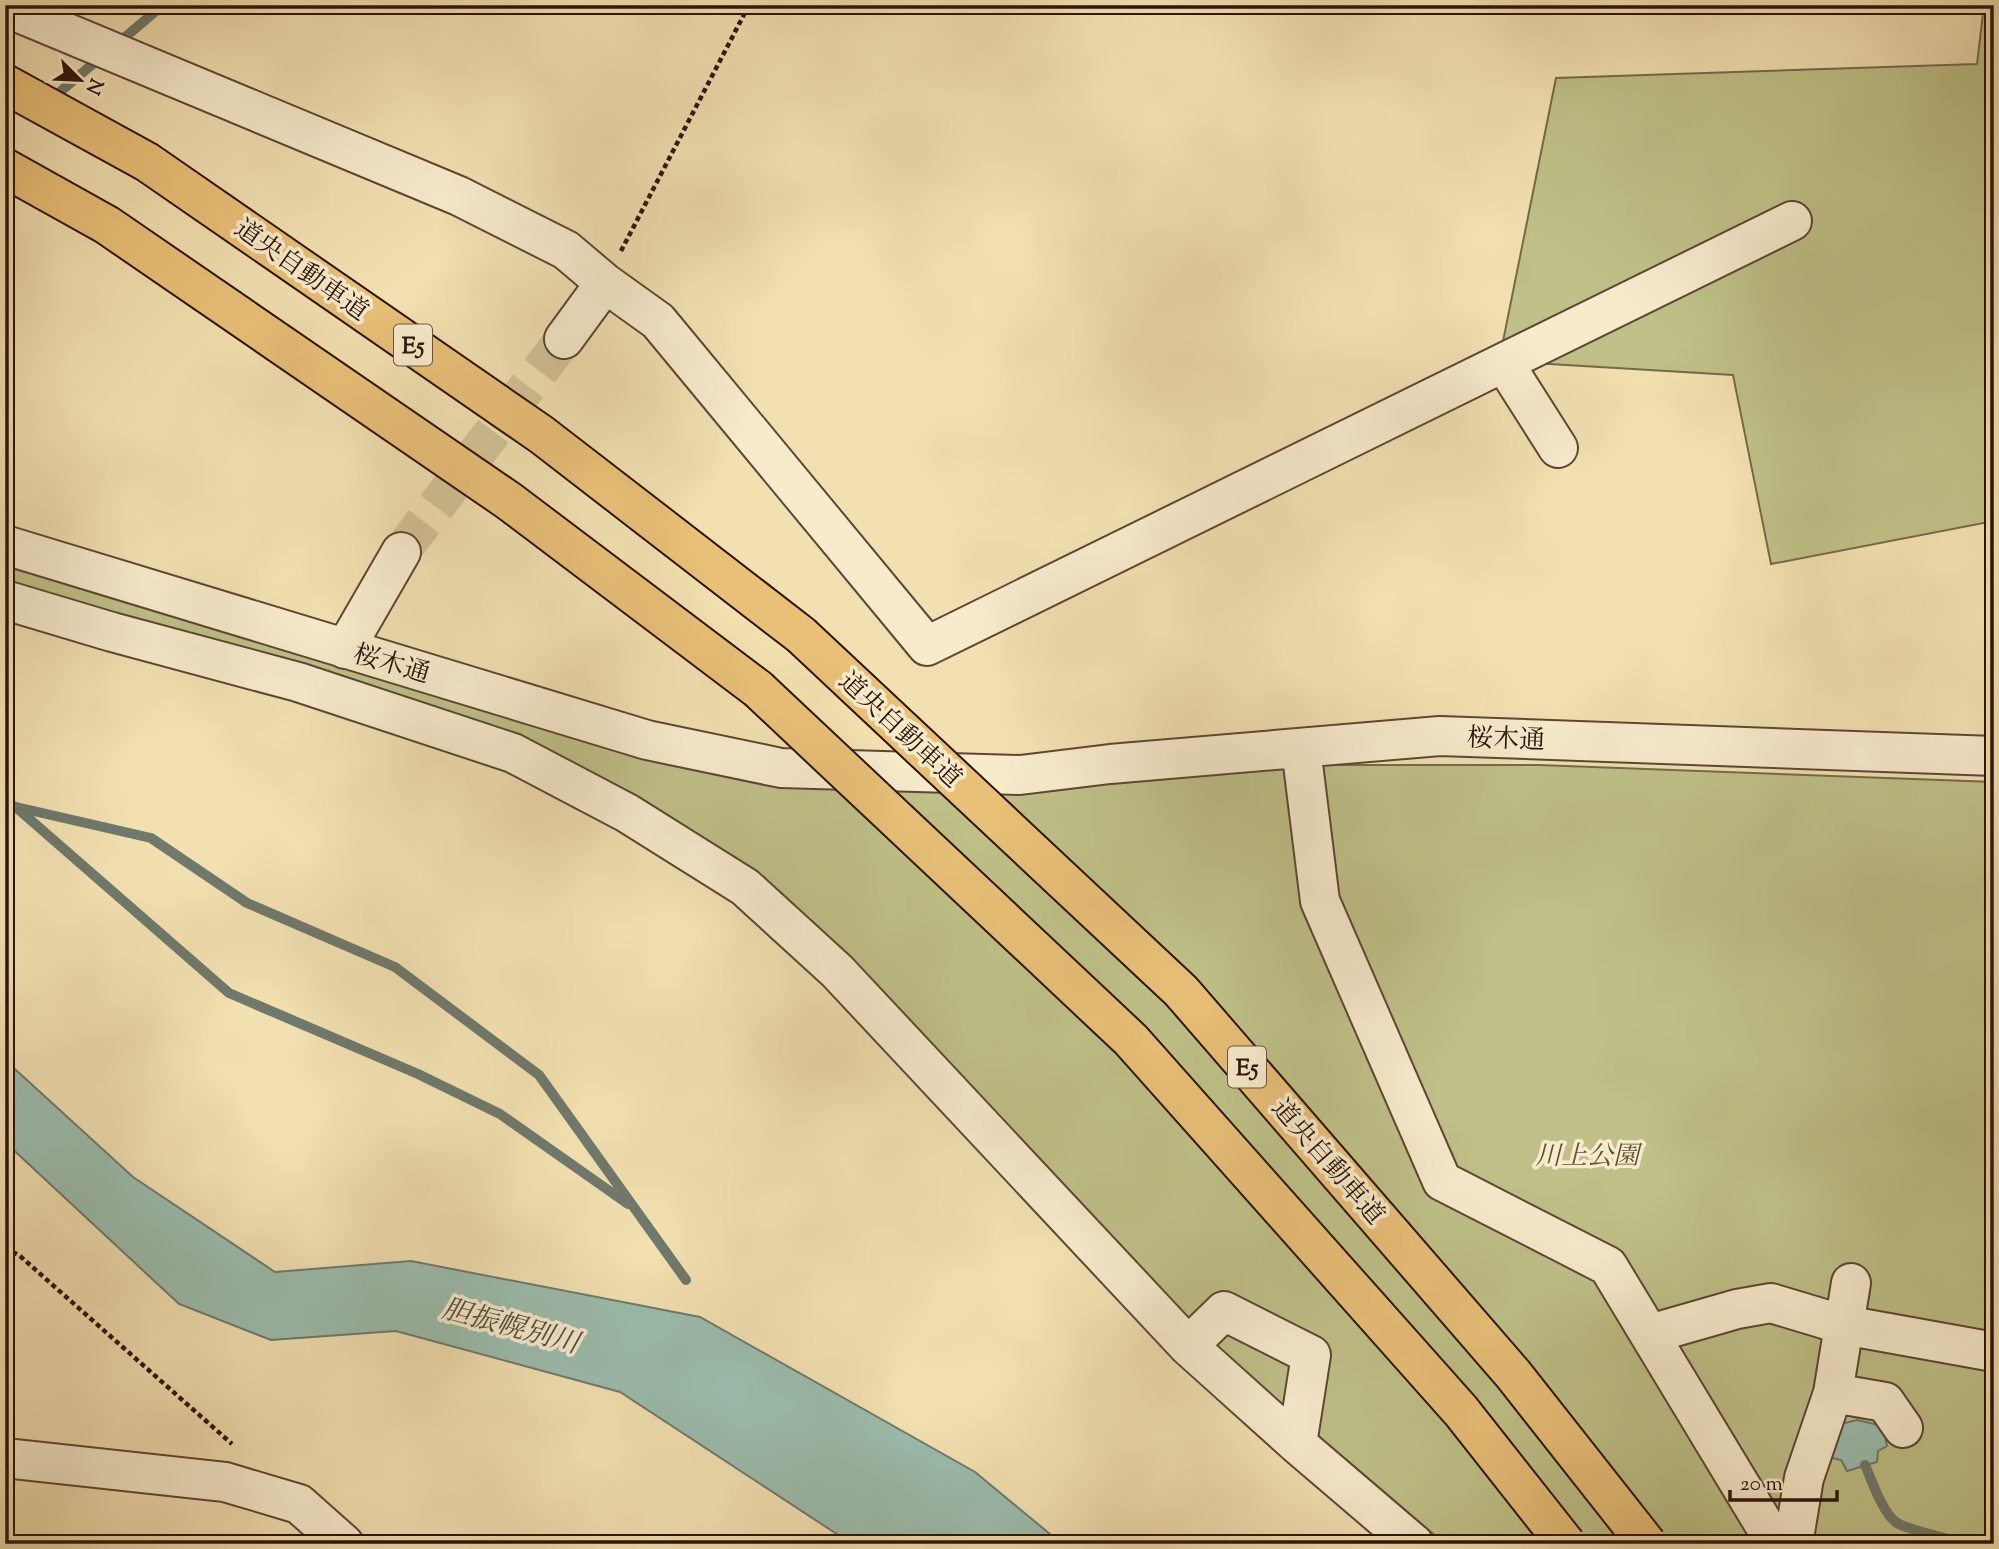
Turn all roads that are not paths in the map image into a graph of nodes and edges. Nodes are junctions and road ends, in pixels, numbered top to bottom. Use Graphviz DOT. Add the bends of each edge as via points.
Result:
graph roads {
  1 [pos="5,7"];
  2 [pos="5,84"];
  3 [pos="5,168"];
  4 [pos="1792,221"];
  5 [pos="605,283"];
  6 [pos="564,339"];
  7 [pos="1504,363"];
  8 [pos="1558,448"];
  9 [pos="5,545"];
  10 [pos="401,552"];
  11 [pos="5,600"];
  12 [pos="345,649"];
  13 [pos="1301,748"];
  14 [pos="1994,755"];
  15 [pos="1851,1283"];
  16 [pos="1844,1325"];
  17 [pos="1650,1334"];
  18 [pos="1188,1346"];
  19 [pos="1994,1352"];
  20 [pos="1833,1393"];
  21 [pos="1903,1428"];
  22 [pos="1297,1444"];
  23 [pos="5,1458"];
  24 [pos="344,1544"];
  25 [pos="1413,1544"];
  26 [pos="1566,1544"];
  27 [pos="1647,1544"];
  28 [pos="1776,1544"];
  29 [pos="1793,1544"];
  1 -- 5 [label="street" via="459,196 566,250"];
  2 -- 27 [label="highway, 道央自動車道 / E5, bridge" via="147,162 531,427 801,635 1181,991 1513,1374"];
  3 -- 26 [label="highway, bridge" via="107,225 498,493 758,689 1131,1040 1461,1411"];
  4 -- 7 [label="street"];
  5 -- 6 [label="street"];
  5 -- 7 [label="street" via="658,321 927,646"];
  7 -- 8 [label="street"];
  9 -- 12 [label="street, 桜木通"];
  10 -- 12 [label="street"];
  11 -- 18 [label="street" via="298,682 513,753 639,820 745,887 837,971"];
  12 -- 13 [label="street, 桜木通" via="646,740 781,768 1020,775"];
  13 -- 14 [label="street, 桜木通" via="1440,736"];
  13 -- 17 [label="street" via="1320,901 1441,1181 1608,1266"];
  15 -- 16 [label="street"];
  16 -- 17 [label="street" via="1771,1303"];
  16 -- 19 [label="street"];
  16 -- 20 [label="street"];
  17 -- 28 [label="street"];
  18 -- 22 [label="street"];
  18 -- 22 [label="street" via="1224,1311 1311,1355"];
  20 -- 21 [label="street" via="1885,1402"];
  20 -- 29 [label="street" via="1804,1478"];
  22 -- 25 [label="street"];
  23 -- 24 [label="street" via="225,1482 299,1504"];
}
